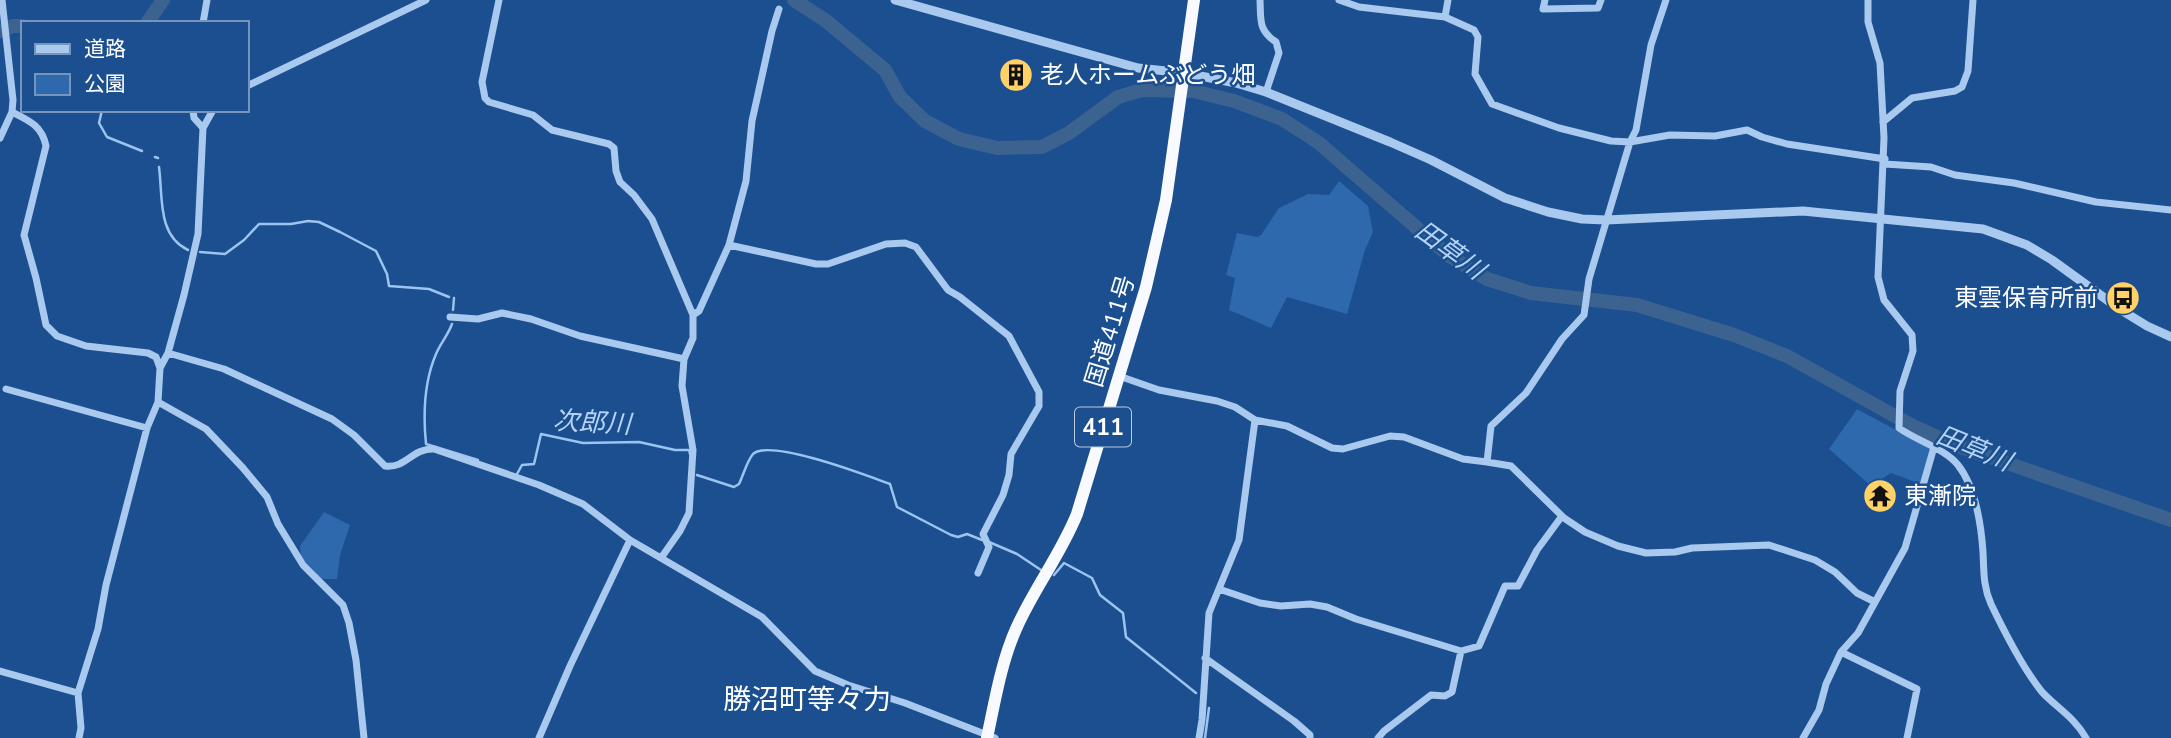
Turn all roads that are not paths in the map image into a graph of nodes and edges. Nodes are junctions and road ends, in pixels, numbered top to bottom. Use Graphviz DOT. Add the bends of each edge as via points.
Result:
graph roads {
  1 [pos="2,0"];
  2 [pos="208,0"];
  3 [pos="426,0"];
  4 [pos="499,0"];
  5 [pos="895,0"];
  6 [pos="1194,0"];
  7 [pos="1260,0"];
  8 [pos="1339,0"];
  9 [pos="1448,0"];
  10 [pos="1545,0"];
  11 [pos="1601,0"];
  12 [pos="1666,0"];
  13 [pos="1868,0"];
  14 [pos="1973,0"];
  15 [pos="924,4"];
  16 [pos="779,9"];
  17 [pos="1446,17"];
  18 [pos="203,21"];
  19 [pos="1184,79"];
  20 [pos="248,86"];
  21 [pos="1266,92"];
  22 [pos="12,112"];
  23 [pos="193,112"];
  24 [pos="212,112"];
  25 [pos="1883,122"];
  26 [pos="203,128"];
  27 [pos="0,138"];
  28 [pos="1630,142"];
  29 [pos="1885,162"];
  30 [pos="2171,210"];
  31 [pos="1880,218"];
  32 [pos="1606,220"];
  33 [pos="729,245"];
  34 [pos="693,315"];
  35 [pos="450,317"];
  36 [pos="2171,337"];
  37 [pos="168,353"];
  38 [pos="684,359"];
  39 [pos="160,368"];
  40 [pos="1119,376"];
  41 [pos="3,388"];
  42 [pos="158,402"];
  43 [pos="1255,420"];
  44 [pos="147,428"];
  45 [pos="1934,447"];
  46 [pos="1487,462"];
  47 [pos="1562,516"];
  48 [pos="629,540"];
  49 [pos="660,558"];
  50 [pos="978,573"];
  51 [pos="1219,589"];
  52 [pos="1875,602"];
  53 [pos="1461,651"];
  54 [pos="1841,652"];
  55 [pos="1205,658"];
  56 [pos="0,671"];
  57 [pos="78,693"];
  58 [pos="362,737"];
  59 [pos="990,737"];
  60 [pos="79,738"];
  61 [pos="540,738"];
  62 [pos="1199,738"];
  63 [pos="1310,738"];
  64 [pos="1378,738"];
  65 [pos="1803,738"];
  66 [pos="1907,738"];
  67 [pos="2086,738"];
  1 -- 22 [label="street"];
  2 -- 18 [label="street"];
  3 -- 20 [label="street"];
  4 -- 34 [label="street" via="482,82 485,98 533,115 552,130 614,148 620,182 652,219"];
  5 -- 15 [label="street"];
  6 -- 19 [label="highway, 国道411号 / 411"];
  7 -- 21 [label="street" via="1262,26 1279,53"];
  8 -- 17 [label="street" via="1359,7"];
  9 -- 17 [label="street"];
  10 -- 11 [label="street" via="1542,9 1598,8"];
  12 -- 28 [label="street"];
  13 -- 25 [label="street" via="1868,22 1880,63"];
  14 -- 25 [label="street" via="1968,71 1962,87 1912,98"];
  15 -- 19 [label="street"];
  16 -- 33 [label="street"];
  17 -- 28 [label="street" via="1474,30 1478,37 1475,74 1492,104 1559,128"];
  19 -- 21 [label="street" via="1236,83"];
  19 -- 40 [label="highway, 国道411号 / 411" via="1166,200"];
  21 -- 32 [label="street" via="1431,160 1515,201 1548,212"];
  22 -- 27 [label="street"];
  22 -- 39 [label="street" via="38,126 46,146 24,235 46,325 57,336 86,346 148,353 156,357"];
  23 -- 26 [label="street"];
  24 -- 26 [label="street"];
  25 -- 29 [label="street"];
  26 -- 37 [label="street" via="198,234"];
  28 -- 29 [label="street" via="1747,130 1787,145"];
  28 -- 32 [label="street"];
  29 -- 30 [label="street" via="1931,167 2096,202"];
  29 -- 31 [label="street"];
  31 -- 32 [label="street" via="1770,212"];
  31 -- 36 [label="street" via="1983,229 2016,240 2121,310"];
  31 -- 45 [label="street" via="1880,286 1884,300 1912,335 1913,351 1900,391 1899,429"];
  32 -- 46 [label="street" via="1588,279 1584,315 1562,339 1527,393 1491,426"];
  33 -- 34 [label="street" via="699,311"];
  33 -- 50 [label="street" via="828,264 886,244 905,243 916,247 948,290 1009,337 1039,392 1039,406 1011,454 1003,495 983,534 989,547"];
  34 -- 38 [label="street" via="693,338"];
  35 -- 38 [label="street" via="478,319 502,313 580,337"];
  37 -- 39 [label="street"];
  37 -- 48 [label="street" via="224,369 332,419 385,466 400,465 423,449 434,449 583,504"];
  38 -- 49 [label="street" via="682,386 693,450 689,513"];
  39 -- 42 [label="street"];
  40 -- 43 [label="street" via="1236,407"];
  40 -- 59 [label="highway, 国道411号 / 411" via="1069,536 1010,644"];
  41 -- 44 [label="street"];
  42 -- 44 [label="street"];
  42 -- 58 [label="street" via="206,429 243,468 267,497 303,565 343,605 356,660"];
  43 -- 46 [label="street" via="1287,426 1332,448 1404,437 1463,459"];
  43 -- 51 [label="street" via="1239,540"];
  44 -- 57 [label="street"];
  45 -- 52 [label="street" via="1905,548"];
  45 -- 67 [label="street" via="1958,465 1975,498 1982,577 1990,603 2043,693 2075,720"];
  46 -- 47 [label="street" via="1511,466"];
  47 -- 52 [label="street" via="1585,532 1646,553 1769,545 1815,560"];
  47 -- 53 [label="street" via="1518,586 1505,586 1479,646"];
  48 -- 49 [label="street"];
  48 -- 61 [label="street"];
  49 -- 59 [label="street" via="762,617 815,671"];
  51 -- 53 [label="street" via="1270,605 1327,607"];
  51 -- 55 [label="street" via="1209,612"];
  52 -- 54 [label="street"];
  53 -- 64 [label="street" via="1452,692 1431,695"];
  54 -- 65 [label="street"];
  54 -- 66 [label="street" via="1917,689"];
  55 -- 62 [label="street"];
  55 -- 63 [label="street" via="1294,721"];
  56 -- 57 [label="street"];
  57 -- 60 [label="street"];
}
